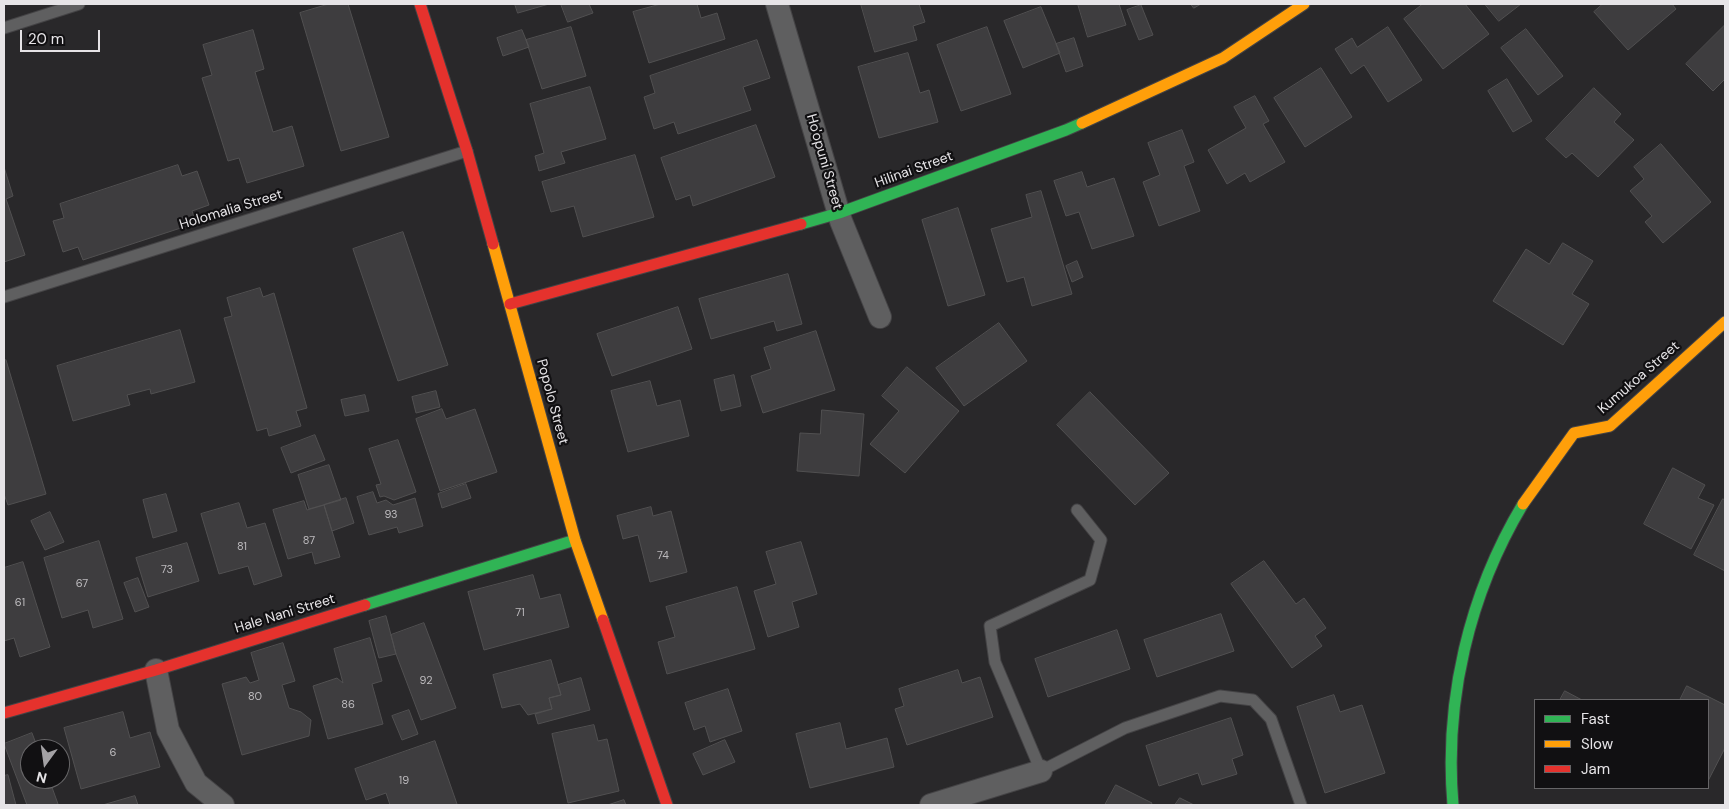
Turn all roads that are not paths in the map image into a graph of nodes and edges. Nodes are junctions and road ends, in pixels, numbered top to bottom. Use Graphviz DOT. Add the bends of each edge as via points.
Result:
graph roads {
  1 [pos="79,4"];
  2 [pos="420,4"];
  3 [pos="777,4"];
  4 [pos="1304,4"];
  5 [pos="44,9"];
  6 [pos="4,28"];
  7 [pos="468,151"];
  8 [pos="839,213"];
  9 [pos="4,297"];
  10 [pos="510,304"];
  11 [pos="880,318"];
  12 [pos="1725,322"];
  13 [pos="1077,510"];
  14 [pos="574,540"];
  15 [pos="156,670"];
  16 [pos="4,713"];
  17 [pos="1041,771"];
  18 [pos="223,805"];
  19 [pos="667,805"];
  20 [pos="931,805"];
  21 [pos="1301,805"];
  22 [pos="1453,805"];
  1 -- 5 [label="lane"];
  2 -- 7 [label="street, Popolo Street"];
  3 -- 8 [label="street, Ho'opuni Street"];
  4 -- 8 [label="street, Hilinai Street" via="1223,58 1066,130"];
  5 -- 6 [label="lane"];
  7 -- 9 [label="lane, Holomalia Street"];
  7 -- 10 [label="street, Popolo Street"];
  8 -- 10 [label="street, Hilinai Street"];
  8 -- 11 [label="street, Ho'opuni Street"];
  10 -- 14 [label="street, Popolo Street"];
  12 -- 22 [label="street, Kumukoa Street" via="1610,426 1574,433 1538,479 1508,529 1484,583 1467,639 1455,696 1450,768"];
  13 -- 17 [label="lane" via="1101,540 1090,580 990,626 995,662"];
  14 -- 15 [label="street, Hale Nani Street"];
  14 -- 19 [label="street, Popolo Street"];
  15 -- 16 [label="street, Hale Nani Street"];
  15 -- 18 [label="street" via="168,730 196,783"];
  17 -- 20 [label="street"];
  17 -- 21 [label="lane" via="1125,728 1220,696 1254,700 1270,719"];
}
